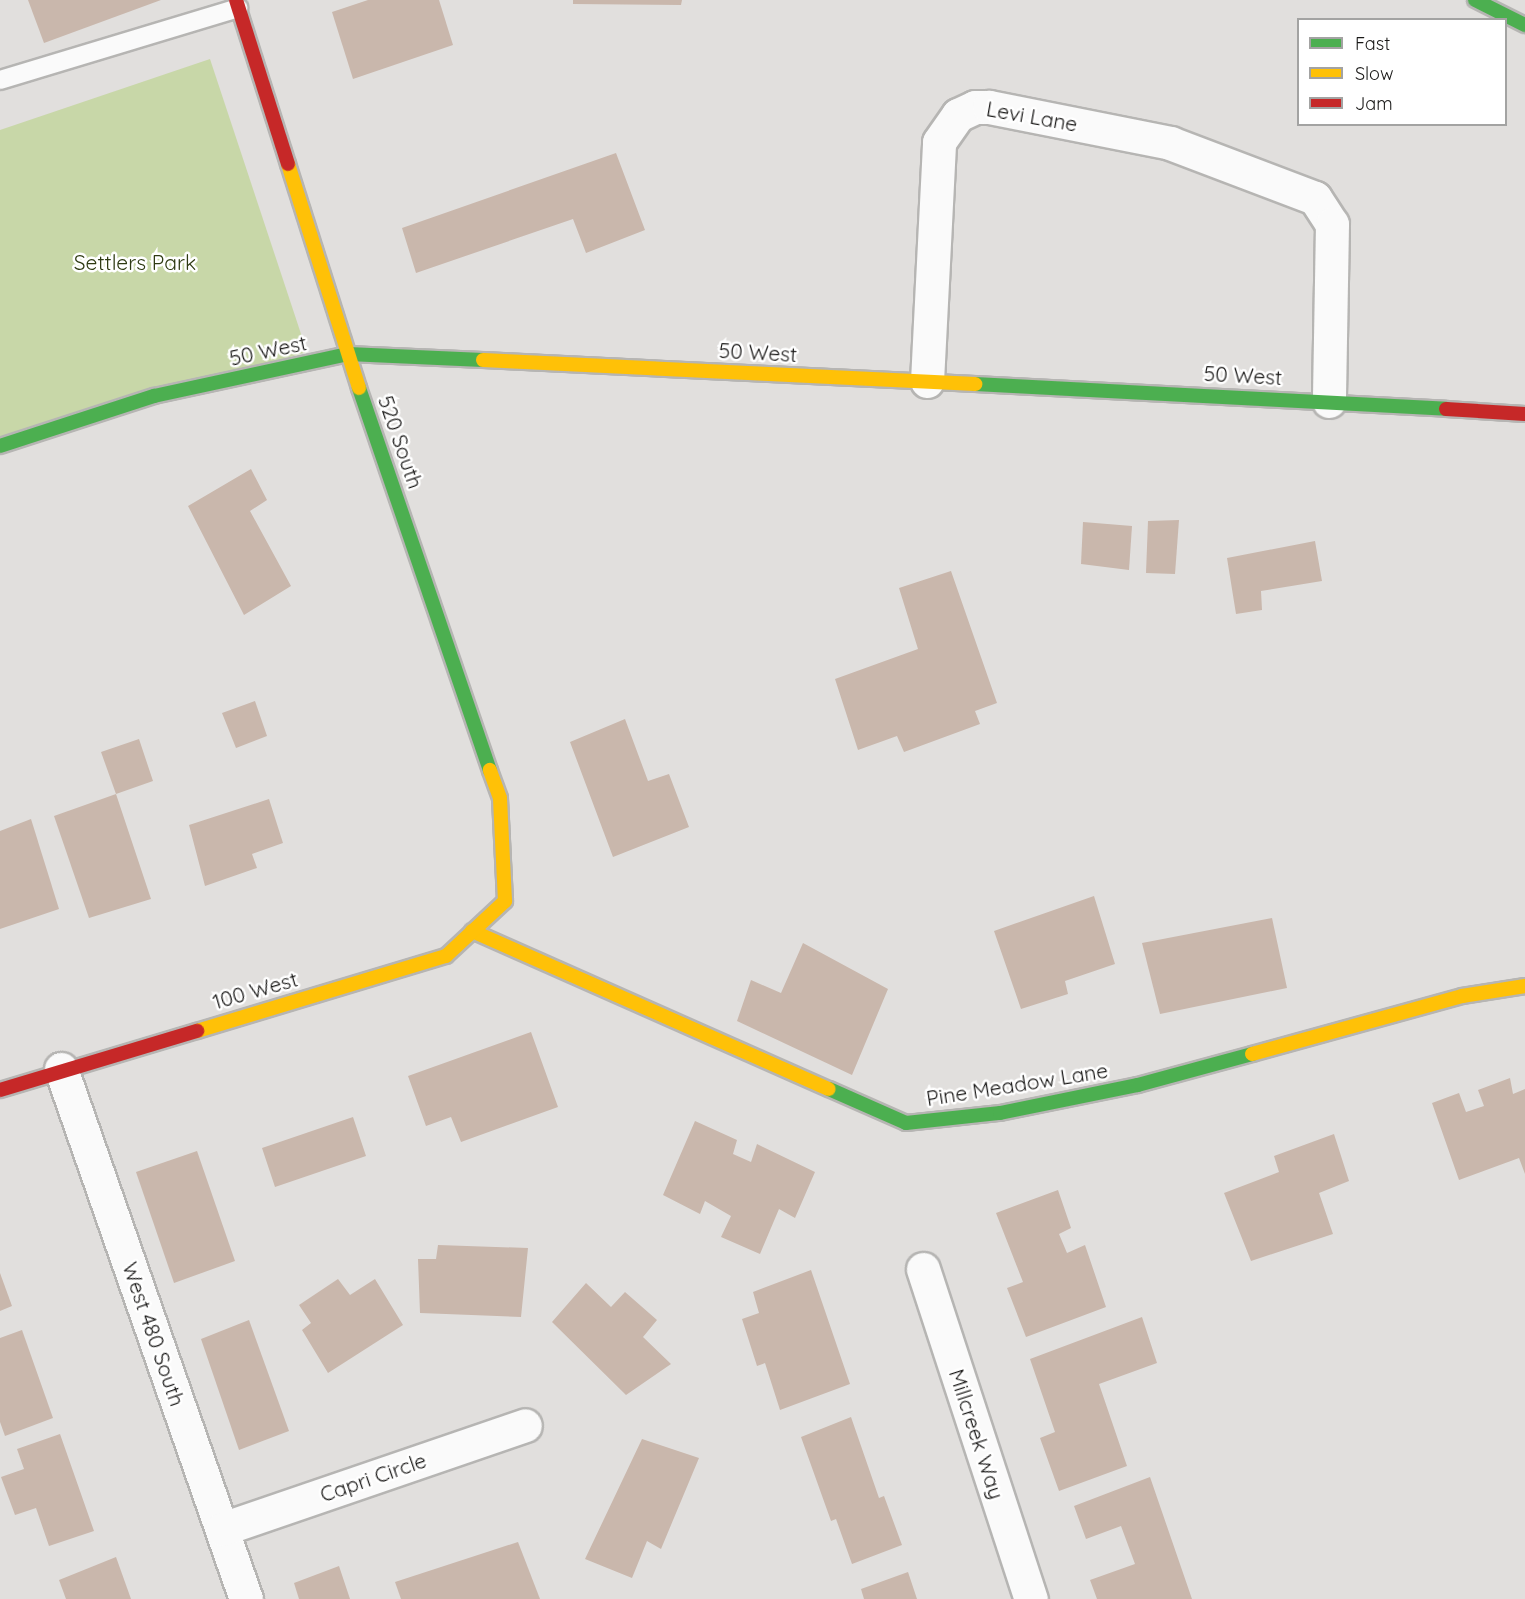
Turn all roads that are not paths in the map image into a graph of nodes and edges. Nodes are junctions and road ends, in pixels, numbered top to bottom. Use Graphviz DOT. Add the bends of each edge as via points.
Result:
graph roads {
  1 [pos="1475,0"];
  2 [pos="237,4"];
  3 [pos="1525,25"];
  4 [pos="0,80"];
  5 [pos="348,354"];
  6 [pos="927,381"];
  7 [pos="1329,401"];
  8 [pos="1525,414"];
  9 [pos="0,446"];
  10 [pos="505,901"];
  11 [pos="472,931"];
  12 [pos="1525,986"];
  13 [pos="61,1070"];
  14 [pos="0,1090"];
  15 [pos="923,1269"];
  16 [pos="525,1425"];
  17 [pos="222,1529"];
  18 [pos="246,1599"];
  19 [pos="1031,1599"];
  1 -- 3 [label="main road"];
  2 -- 4 [label="lane"];
  2 -- 5 [label="main road, 520 South"];
  5 -- 6 [label="main road, 50 West"];
  5 -- 9 [label="main road, 50 West" via="154,396"];
  5 -- 10 [label="main road, 520 South" via="500,798"];
  6 -- 7 [label="main road, 50 West"];
  6 -- 7 [label="street, Levi Lane" via="939,142 947,125 975,107 1170,143 1307,194 1327,211 1333,234"];
  7 -- 8 [label="main road, 50 West"];
  10 -- 11 [label="main road, 100 West"];
  11 -- 12 [label="main road, Pine Meadow Lane" via="906,1123 1000,1113 1138,1084 1462,996"];
  11 -- 13 [label="main road, 100 West" via="446,956"];
  13 -- 14 [label="main road, 100 West"];
  13 -- 17 [label="street, West 480 South"];
  15 -- 19 [label="street, Millcreek Way"];
  16 -- 17 [label="street, Capri Circle"];
  17 -- 18 [label="street, West 480 South"];
}
